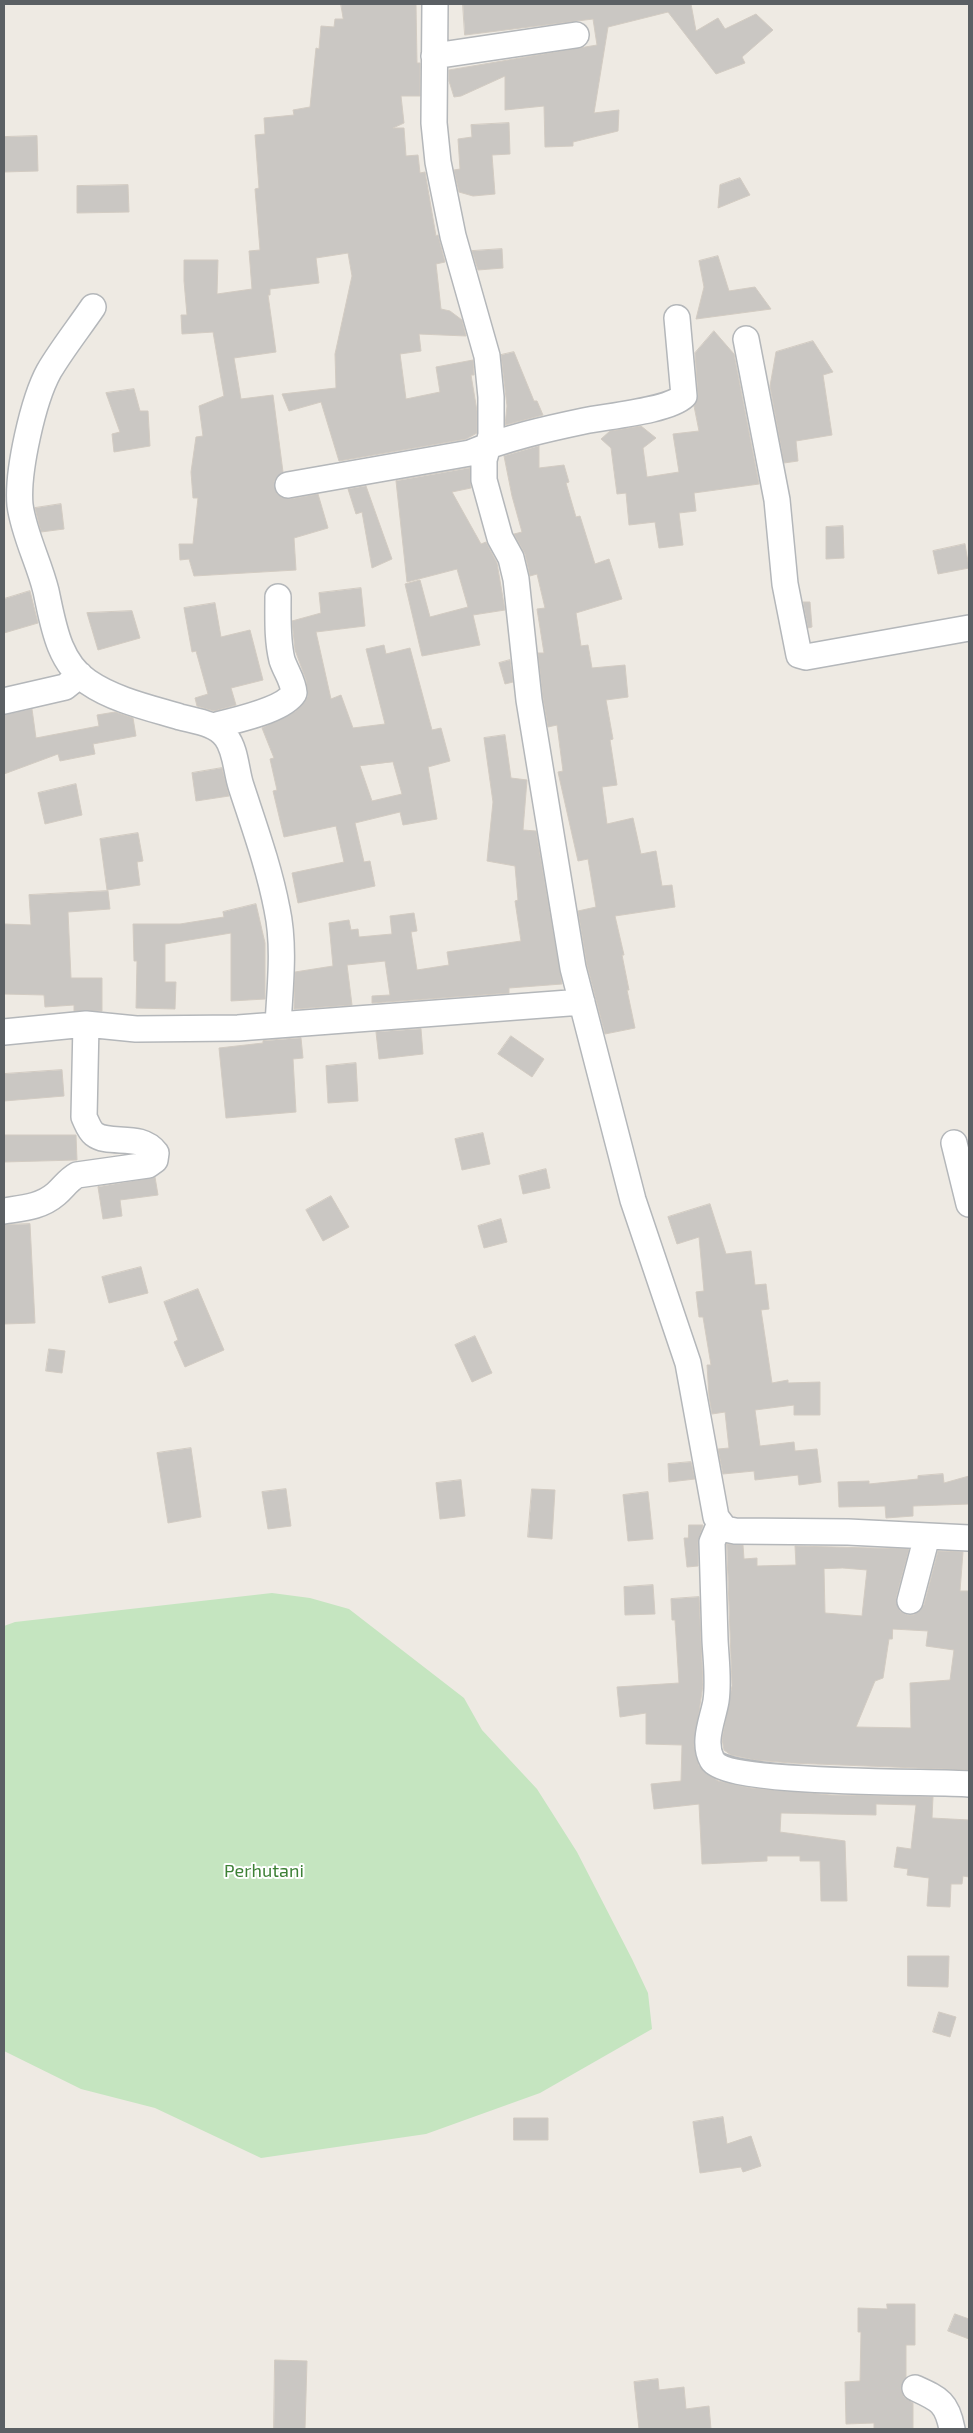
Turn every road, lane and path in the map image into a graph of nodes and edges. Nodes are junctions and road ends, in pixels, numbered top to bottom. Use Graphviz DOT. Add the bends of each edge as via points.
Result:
graph roads {
  1 [pos="434,4"];
  2 [pos="576,35"];
  3 [pos="434,56"];
  4 [pos="93,308"];
  5 [pos="677,318"];
  6 [pos="746,339"];
  7 [pos="488,446"];
  8 [pos="288,485"];
  9 [pos="278,597"];
  10 [pos="969,628"];
  11 [pos="80,674"];
  12 [pos="4,701"];
  13 [pos="214,726"];
  14 [pos="582,1002"];
  15 [pos="86,1024"];
  16 [pos="278,1025"];
  17 [pos="4,1032"];
  18 [pos="954,1143"];
  19 [pos="969,1204"];
  20 [pos="4,1211"];
  21 [pos="720,1523"];
  22 [pos="927,1536"];
  23 [pos="969,1538"];
  24 [pos="910,1601"];
  25 [pos="969,1784"];
  26 [pos="916,2388"];
  27 [pos="952,2429"];
  1 -- 3 [label="street"];
  2 -- 3 [label="street"];
  3 -- 7 [label="street" via="434,124 438,162 453,236 488,356 491,435"];
  4 -- 11 [label="street" via="49,372 39,396 22,464 20,503 56,634 65,656"];
  5 -- 7 [label="street" via="684,386 684,396 679,400"];
  6 -- 10 [label="street" via="777,500 785,584 799,655 806,657"];
  7 -- 8 [label="street" via="470,453"];
  7 -- 14 [label="street" via="484,480 500,538 511,558 516,579 529,700 573,968"];
  9 -- 13 [label="street" via="278,637 294,694 290,700 265,711"];
  11 -- 12 [label="street" via="65,687"];
  11 -- 13 [label="street" via="88,682 126,700"];
  13 -- 16 [label="street" via="226,736 232,749 278,911 281,971"];
  14 -- 16 [label="street"];
  14 -- 21 [label="street" via="633,1200 688,1363 713,1505"];
  15 -- 16 [label="street" via="136,1029"];
  15 -- 17 [label="street"];
  15 -- 20 [label="street" via="84,1118 90,1130 96,1136 152,1147 156,1153 155,1160 148,1166 77,1175 47,1201 33,1207"];
  18 -- 19 [label="street"];
  21 -- 22 [label="street" via="735,1531"];
  21 -- 25 [label="street" via="712,1542 717,1675 708,1745 716,1765 731,1770 824,1781"];
  22 -- 23 [label="street"];
  22 -- 24 [label="street"];
  26 -- 27 [label="street" via="942,2403"];
}
